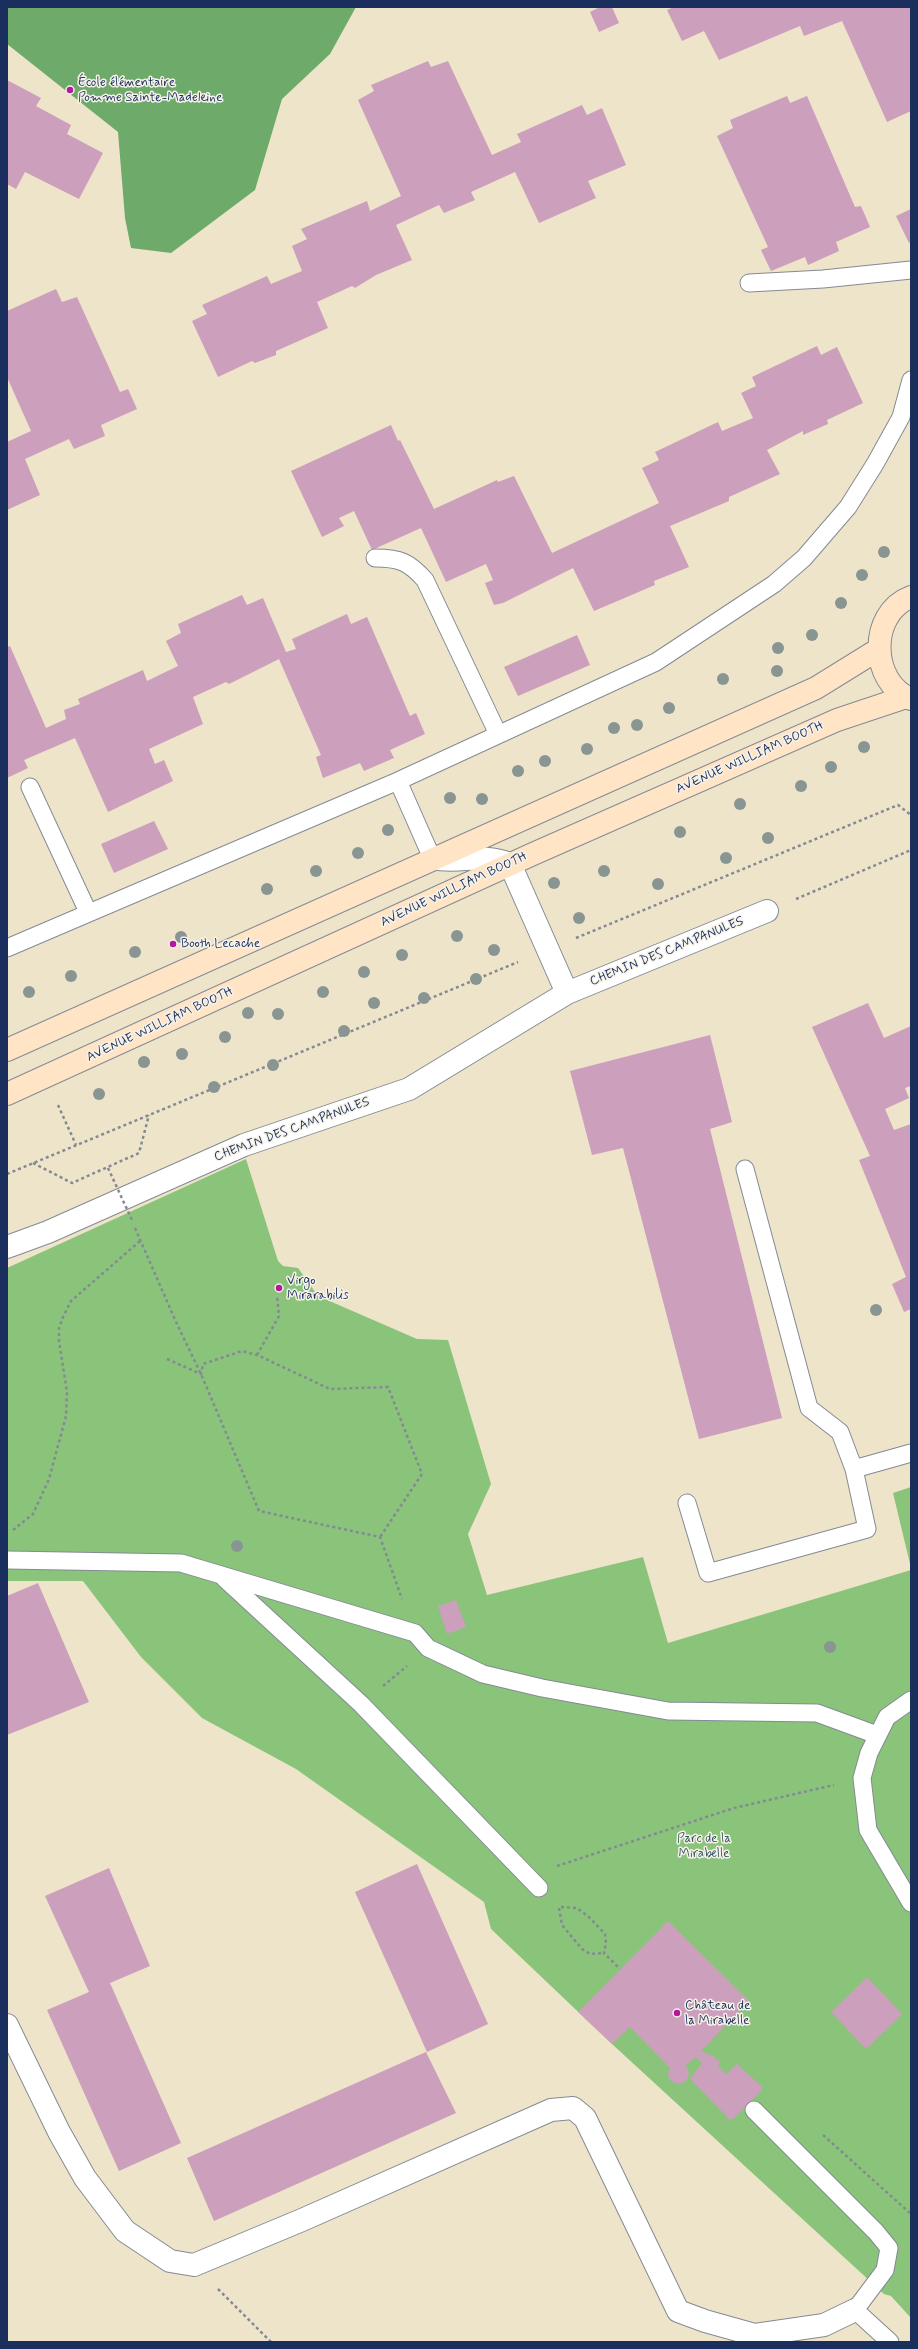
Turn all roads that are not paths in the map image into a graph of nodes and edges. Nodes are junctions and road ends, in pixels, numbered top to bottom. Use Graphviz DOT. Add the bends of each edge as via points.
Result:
graph roads {
  1 [pos="911,270"];
  2 [pos="749,282"];
  3 [pos="911,380"];
  4 [pos="375,558"];
  5 [pos="910,596"];
  6 [pos="879,649"];
  7 [pos="908,698"];
  8 [pos="498,734"];
  9 [pos="398,781"];
  10 [pos="30,787"];
  11 [pos="432,858"];
  12 [pos="510,864"];
  13 [pos="767,911"];
  14 [pos="88,912"];
  15 [pos="7,948"];
  16 [pos="567,993"];
  17 [pos="7,1050"];
  18 [pos="7,1094"];
  19 [pos="744,1169"];
  20 [pos="7,1247"];
  21 [pos="911,1453"];
  22 [pos="854,1469"];
  23 [pos="686,1503"];
  24 [pos="7,1560"];
  25 [pos="222,1576"];
  26 [pos="911,1700"];
  27 [pos="877,1735"];
  28 [pos="540,1888"];
  29 [pos="911,1903"];
  30 [pos="7,2025"];
  31 [pos="754,2110"];
  32 [pos="855,2310"];
  33 [pos="890,2342"];
  1 -- 2 [label="lane" via="823,279"];
  3 -- 8 [label="lane" via="901,417 848,507 804,558 774,584 656,662"];
  4 -- 8 [label="lane" via="388,558 411,565 425,580"];
  5 -- 6 [label="street" via="892,611 882,629"];
  6 -- 7 [label="street" via="882,668 891,684"];
  6 -- 11 [label="street" via="816,688 603,785"];
  7 -- 12 [label="street, AVENUE WILLIAM BOOTH" via="837,720"];
  8 -- 9 [label="lane"];
  9 -- 11 [label="lane"];
  9 -- 14 [label="lane"];
  10 -- 14 [label="lane"];
  11 -- 12 [label="street" via="495,858"];
  11 -- 17 [label="street"];
  12 -- 16 [label="street"];
  12 -- 18 [label="street, AVENUE WILLIAM BOOTH"];
  13 -- 16 [label="street, CHEMIN DES CAMPANULES"];
  14 -- 15 [label="lane"];
  16 -- 20 [label="street, CHEMIN DES CAMPANULES" via="409,1089 244,1144 48,1232"];
  19 -- 22 [label="lane" via="809,1408 840,1432"];
  21 -- 22 [label="lane"];
  22 -- 23 [label="lane" via="867,1529 708,1573"];
  24 -- 25 [label="lane" via="180,1563"];
  25 -- 27 [label="lane" via="415,1634 428,1648 483,1674 542,1688 668,1711 817,1713"];
  25 -- 28 [label="lane" via="361,1704"];
  26 -- 27 [label="lane" via="887,1717"];
  27 -- 29 [label="lane" via="862,1778 868,1830"];
  30 -- 32 [label="street" via="59,2132 85,2178 126,2231 170,2261 194,2265 551,2110 573,2108 585,2118 678,2311 755,2334 824,2325"];
  31 -- 32 [label="lane" via="889,2248 886,2270"];
  32 -- 33 [label="lane"];
}
